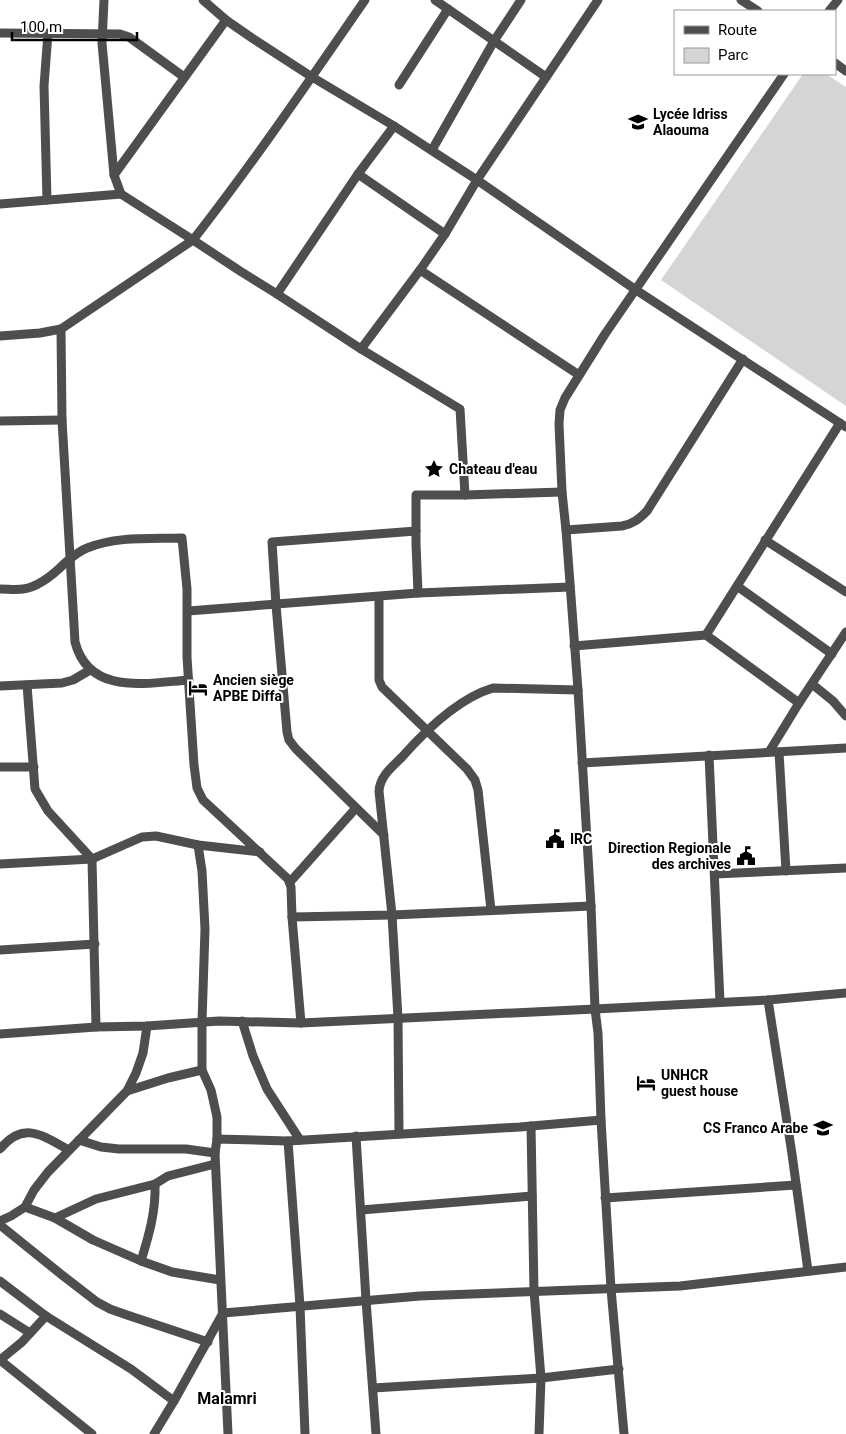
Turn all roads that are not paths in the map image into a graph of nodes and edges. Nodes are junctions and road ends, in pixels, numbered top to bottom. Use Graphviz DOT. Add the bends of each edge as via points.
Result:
graph roads {
  1 [pos="104,0"];
  2 [pos="203,0"];
  3 [pos="365,0"];
  4 [pos="521,0"];
  5 [pos="598,0"];
  6 [pos="741,0"];
  7 [pos="838,0"];
  8 [pos="437,1"];
  9 [pos="448,9"];
  10 [pos="756,10"];
  11 [pos="830,10"];
  12 [pos="226,20"];
  13 [pos="0,33"];
  14 [pos="48,33"];
  15 [pos="102,33"];
  16 [pos="494,41"];
  17 [pos="783,75"];
  18 [pos="312,77"];
  19 [pos="546,77"];
  20 [pos="184,78"];
  21 [pos="399,85"];
  22 [pos="394,126"];
  23 [pos="432,150"];
  24 [pos="358,174"];
  25 [pos="114,175"];
  26 [pos="477,180"];
  27 [pos="121,194"];
  28 [pos="47,200"];
  29 [pos="0,204"];
  30 [pos="445,234"];
  31 [pos="193,240"];
  32 [pos="420,270"];
  33 [pos="636,290"];
  34 [pos="277,294"];
  35 [pos="61,329"];
  36 [pos="0,336"];
  37 [pos="360,349"];
  38 [pos="743,359"];
  39 [pos="579,375"];
  40 [pos="62,420"];
  41 [pos="0,421"];
  42 [pos="843,425"];
  43 [pos="562,492"];
  44 [pos="465,495"];
  45 [pos="566,530"];
  46 [pos="416,531"];
  47 [pos="765,540"];
  48 [pos="70,558"];
  49 [pos="736,586"];
  50 [pos="570,587"];
  51 [pos="0,589"];
  52 [pos="846,592"];
  53 [pos="418,594"];
  54 [pos="379,597"];
  55 [pos="276,605"];
  56 [pos="188,611"];
  57 [pos="846,632"];
  58 [pos="706,635"];
  59 [pos="574,646"];
  60 [pos="832,654"];
  61 [pos="90,670"];
  62 [pos="189,680"];
  63 [pos="812,684"];
  64 [pos="27,685"];
  65 [pos="0,686"];
  66 [pos="578,690"];
  67 [pos="798,703"];
  68 [pos="846,716"];
  69 [pos="426,730"];
  70 [pos="846,748"];
  71 [pos="769,752"];
  72 [pos="779,752"];
  73 [pos="709,755"];
  74 [pos="582,763"];
  75 [pos="0,767"];
  76 [pos="34,767"];
  77 [pos="356,808"];
  78 [pos="384,835"];
  79 [pos="198,845"];
  80 [pos="260,852"];
  81 [pos="92,859"];
  82 [pos="0,864"];
  83 [pos="846,868"];
  84 [pos="786,871"];
  85 [pos="715,874"];
  86 [pos="290,882"];
  87 [pos="591,906"];
  88 [pos="491,910"];
  89 [pos="392,915"];
  90 [pos="292,917"];
  91 [pos="95,944"];
  92 [pos="0,950"];
  93 [pos="846,993"];
  94 [pos="768,1000"];
  95 [pos="720,1002"];
  96 [pos="595,1009"];
  97 [pos="398,1018"];
  98 [pos="242,1021"];
  99 [pos="202,1022"];
  100 [pos="301,1023"];
  101 [pos="147,1026"];
  102 [pos="96,1027"];
  103 [pos="0,1034"];
  104 [pos="202,1070"];
  105 [pos="127,1091"];
  106 [pos="600,1120"];
  107 [pos="531,1126"];
  108 [pos="399,1134"];
  109 [pos="356,1136"];
  110 [pos="216,1139"];
  111 [pos="79,1140"];
  112 [pos="288,1140"];
  113 [pos="300,1140"];
  114 [pos="0,1148"];
  115 [pos="69,1150"];
  116 [pos="214,1153"];
  117 [pos="215,1164"];
  118 [pos="155,1184"];
  119 [pos="796,1185"];
  120 [pos="532,1196"];
  121 [pos="605,1198"];
  122 [pos="25,1207"];
  123 [pos="360,1210"];
  124 [pos="55,1218"];
  125 [pos="0,1221"];
  126 [pos="0,1226"];
  127 [pos="141,1261"];
  128 [pos="846,1268"];
  129 [pos="808,1271"];
  130 [pos="220,1280"];
  131 [pos="0,1281"];
  132 [pos="611,1289"];
  133 [pos="534,1291"];
  134 [pos="366,1300"];
  135 [pos="300,1306"];
  136 [pos="223,1313"];
  137 [pos="0,1314"];
  138 [pos="46,1316"];
  139 [pos="30,1333"];
  140 [pos="208,1342"];
  141 [pos="0,1360"];
  142 [pos="619,1369"];
  143 [pos="541,1378"];
  144 [pos="372,1388"];
  145 [pos="174,1401"];
  146 [pos="92,1434"];
  147 [pos="154,1434"];
  148 [pos="228,1434"];
  149 [pos="305,1434"];
  150 [pos="376,1434"];
  151 [pos="540,1434"];
  152 [pos="624,1434"];
  1 -- 15 [label="street"];
  2 -- 12 [label="street"];
  3 -- 18 [label="street"];
  4 -- 16 [label="street"];
  5 -- 19 [label="street"];
  6 -- 10 [label="street"];
  7 -- 11 [label="street"];
  8 -- 9 [label="street"];
  9 -- 16 [label="street"];
  9 -- 21 [label="street"];
  12 -- 18 [label="street"];
  12 -- 20 [label="street"];
  13 -- 14 [label="street"];
  14 -- 15 [label="street"];
  14 -- 28 [label="street" via="44,86"];
  15 -- 20 [label="street" via="129,37"];
  15 -- 25 [label="street"];
  16 -- 19 [label="street"];
  16 -- 23 [label="street"];
  17 -- 33 [label="street"];
  18 -- 22 [label="street"];
  18 -- 31 [label="street"];
  19 -- 26 [label="street"];
  20 -- 25 [label="street"];
  22 -- 23 [label="street"];
  22 -- 24 [label="street"];
  23 -- 26 [label="street"];
  24 -- 30 [label="street"];
  24 -- 34 [label="street"];
  25 -- 27 [label="street"];
  26 -- 30 [label="street"];
  26 -- 33 [label="street"];
  27 -- 28 [label="street"];
  27 -- 31 [label="street"];
  28 -- 29 [label="street"];
  30 -- 32 [label="street"];
  31 -- 34 [label="street"];
  31 -- 35 [label="street"];
  32 -- 37 [label="street"];
  32 -- 39 [label="street"];
  33 -- 38 [label="street"];
  33 -- 39 [label="street"];
  34 -- 37 [label="street"];
  35 -- 36 [label="street"];
  35 -- 40 [label="street"];
  37 -- 44 [label="street" via="460,409"];
  38 -- 42 [label="street"];
  38 -- 45 [label="street" via="642,516 622,526"];
  39 -- 43 [label="street" via="560,410"];
  40 -- 41 [label="street"];
  40 -- 48 [label="street"];
  42 -- 47 [label="street"];
  43 -- 44 [label="street"];
  43 -- 45 [label="street"];
  44 -- 46 [label="street" via="416,495"];
  45 -- 50 [label="street"];
  46 -- 53 [label="street"];
  46 -- 55 [label="street" via="272,542"];
  47 -- 49 [label="street"];
  47 -- 52 [label="street"];
  48 -- 51 [label="street" via="32,587"];
  48 -- 56 [label="street" via="85,548 106,541 182,538"];
  48 -- 61 [label="street" via="75,642 82,662"];
  49 -- 58 [label="street"];
  49 -- 60 [label="street"];
  50 -- 53 [label="street"];
  50 -- 59 [label="street"];
  53 -- 54 [label="street"];
  54 -- 55 [label="street"];
  54 -- 69 [label="street" via="379,680 387,694"];
  55 -- 56 [label="street"];
  55 -- 77 [label="street" via="289,740"];
  56 -- 62 [label="street"];
  57 -- 60 [label="street"];
  58 -- 59 [label="street"];
  58 -- 67 [label="street"];
  59 -- 66 [label="street"];
  60 -- 63 [label="street"];
  61 -- 62 [label="street" via="101,678 134,684"];
  61 -- 64 [label="street" via="62,683"];
  62 -- 80 [label="street" via="199,795"];
  63 -- 67 [label="street"];
  63 -- 68 [label="street" via="833,700"];
  64 -- 65 [label="street"];
  64 -- 76 [label="street"];
  66 -- 69 [label="street" via="485,690"];
  66 -- 74 [label="street"];
  67 -- 71 [label="street"];
  69 -- 78 [label="street" via="382,778 379,790"];
  69 -- 88 [label="street" via="475,780"];
  70 -- 72 [label="street"];
  71 -- 72 [label="street"];
  71 -- 73 [label="street"];
  72 -- 84 [label="street"];
  73 -- 74 [label="street"];
  73 -- 85 [label="street"];
  74 -- 87 [label="street"];
  75 -- 76 [label="street"];
  76 -- 81 [label="street" via="36,789 44,804"];
  77 -- 78 [label="street"];
  77 -- 86 [label="street"];
  78 -- 89 [label="street"];
  79 -- 80 [label="street"];
  79 -- 81 [label="street" via="156,836 142,837"];
  79 -- 99 [label="street" via="205,929"];
  80 -- 86 [label="street"];
  81 -- 82 [label="street"];
  81 -- 91 [label="street"];
  83 -- 84 [label="street"];
  84 -- 85 [label="street"];
  85 -- 95 [label="street"];
  86 -- 90 [label="street"];
  87 -- 88 [label="street"];
  87 -- 96 [label="street"];
  88 -- 89 [label="street"];
  89 -- 90 [label="street"];
  89 -- 97 [label="street"];
  90 -- 100 [label="street"];
  91 -- 92 [label="street"];
  91 -- 102 [label="street"];
  93 -- 94 [label="street"];
  94 -- 95 [label="street"];
  94 -- 119 [label="street"];
  95 -- 96 [label="street"];
  96 -- 97 [label="street"];
  96 -- 106 [label="street"];
  97 -- 100 [label="street"];
  97 -- 108 [label="street"];
  98 -- 99 [label="street"];
  98 -- 100 [label="street"];
  98 -- 113 [label="street" via="267,1089"];
  99 -- 101 [label="street"];
  99 -- 104 [label="street"];
  101 -- 102 [label="street"];
  101 -- 105 [label="street" via="143,1053"];
  102 -- 103 [label="street"];
  104 -- 105 [label="street"];
  104 -- 110 [label="street" via="211,1090 217,1118"];
  105 -- 111 [label="street"];
  106 -- 107 [label="street"];
  106 -- 121 [label="street"];
  107 -- 108 [label="street"];
  107 -- 120 [label="street"];
  108 -- 109 [label="street"];
  109 -- 113 [label="street"];
  109 -- 123 [label="street"];
  110 -- 112 [label="street"];
  110 -- 116 [label="street"];
  111 -- 115 [label="street"];
  111 -- 116 [label="street" via="119,1149 186,1149"];
  112 -- 113 [label="street"];
  112 -- 135 [label="street"];
  114 -- 115 [label="street" via="14,1136 25,1132 41,1135"];
  115 -- 122 [label="street" via="34,1190"];
  116 -- 117 [label="street"];
  117 -- 118 [label="street" via="168,1176"];
  117 -- 130 [label="street"];
  118 -- 124 [label="street" via="96,1199"];
  118 -- 127 [label="street" via="152,1223"];
  119 -- 121 [label="street"];
  119 -- 129 [label="street"];
  120 -- 123 [label="street"];
  120 -- 133 [label="street"];
  121 -- 132 [label="street"];
  122 -- 124 [label="street"];
  122 -- 125 [label="street"];
  123 -- 134 [label="street"];
  124 -- 127 [label="street" via="93,1240"];
  126 -- 140 [label="street" via="97,1302 127,1316"];
  127 -- 130 [label="street" via="172,1272"];
  128 -- 129 [label="street"];
  129 -- 132 [label="street" via="680,1286"];
  130 -- 136 [label="street"];
  131 -- 138 [label="street"];
  132 -- 133 [label="street"];
  132 -- 142 [label="street"];
  133 -- 134 [label="street"];
  133 -- 143 [label="street"];
  134 -- 135 [label="street"];
  134 -- 144 [label="street"];
  135 -- 136 [label="street"];
  135 -- 149 [label="street"];
  136 -- 140 [label="street"];
  136 -- 148 [label="street"];
  137 -- 139 [label="street"];
  138 -- 139 [label="street"];
  138 -- 145 [label="street"];
  139 -- 141 [label="street"];
  140 -- 145 [label="street"];
  141 -- 146 [label="street"];
  142 -- 143 [label="street"];
  142 -- 152 [label="street"];
  143 -- 144 [label="street"];
  143 -- 151 [label="street"];
  144 -- 150 [label="street"];
  145 -- 147 [label="street"];
}
